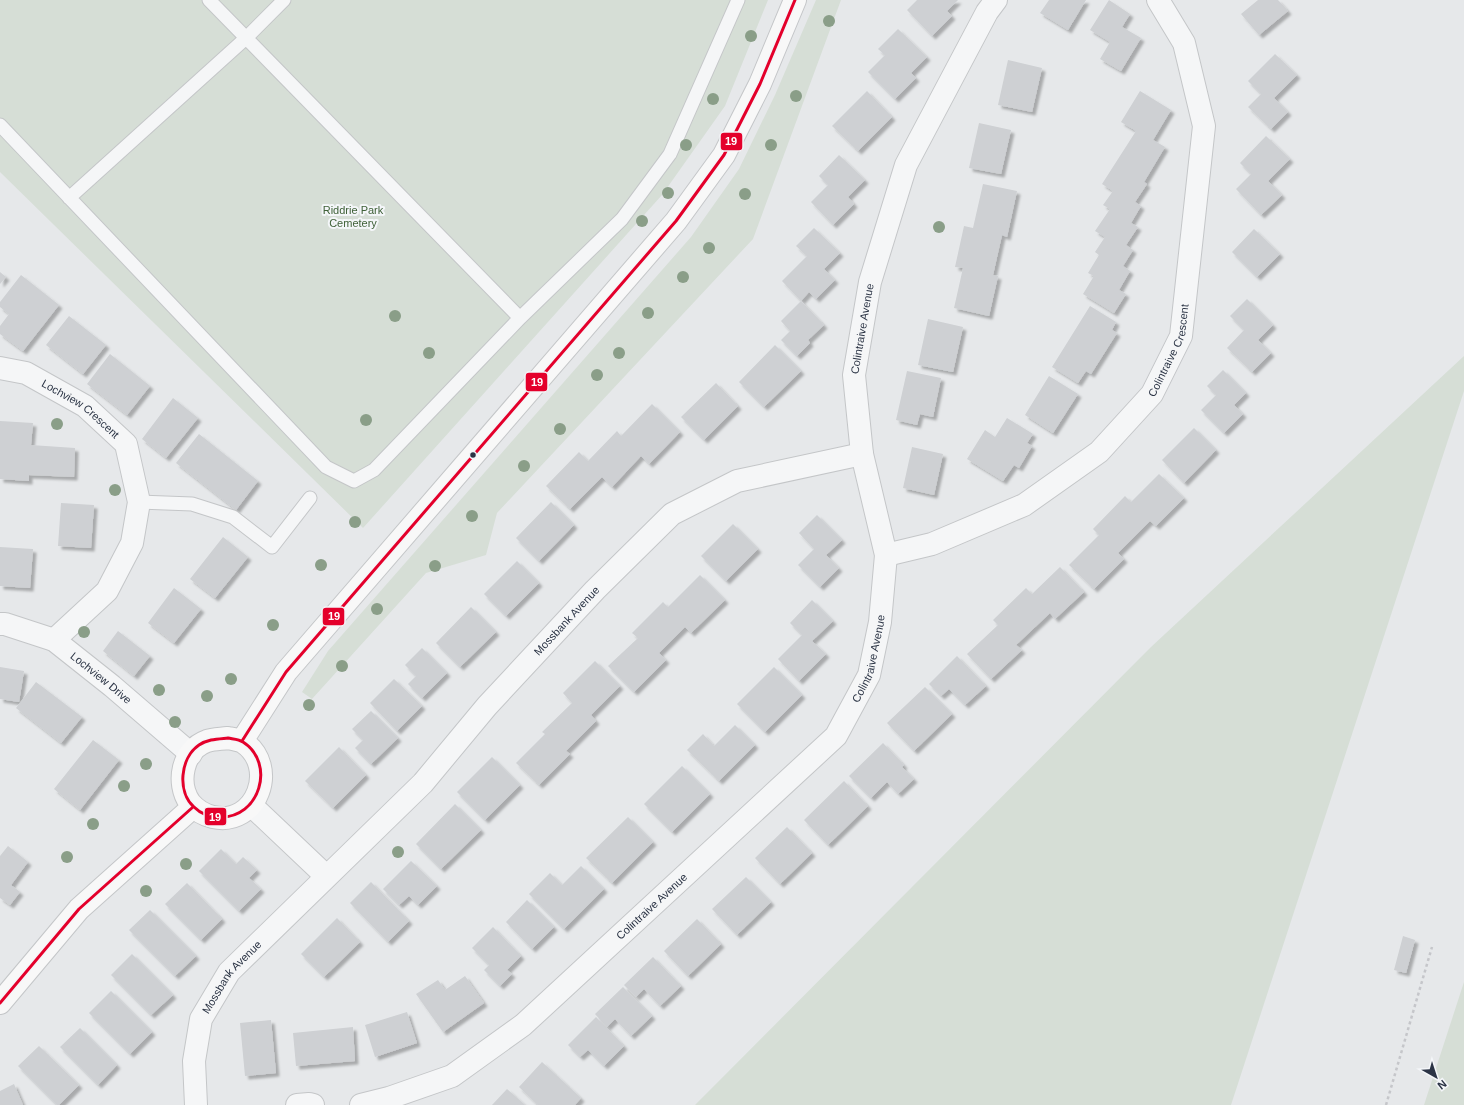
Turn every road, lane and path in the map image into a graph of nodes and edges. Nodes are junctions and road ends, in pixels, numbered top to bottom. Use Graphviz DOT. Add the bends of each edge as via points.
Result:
graph roads {
  1 [pos="209,0"];
  2 [pos="284,0"];
  3 [pos="738,0"];
  4 [pos="795,0"];
  5 [pos="996,0"];
  6 [pos="1158,0"];
  7 [pos="246,38"];
  8 [pos="0,125"];
  9 [pos="69,198"];
  10 [pos="520,318"];
  11 [pos="0,368"];
  12 [pos="862,454"];
  13 [pos="310,498"];
  14 [pos="139,502"];
  15 [pos="886,555"];
  16 [pos="0,624"];
  17 [pos="54,640"];
  18 [pos="242,742"];
  19 [pos="190,754"];
  20 [pos="251,805"];
  21 [pos="194,807"];
  22 [pos="326,876"];
  23 [pos="1432,947"];
  24 [pos="0,1003"];
  25 [pos="196,1105"];
  26 [pos="297,1105"];
  27 [pos="313,1105"];
  28 [pos="361,1105"];
  29 [pos="1386,1105"];
  1 -- 7 [label="lane"];
  2 -- 7 [label="lane"];
  3 -- 10 [label="lane" via="670,154 622,219"];
  4 -- 18 [label="street" via="760,84 724,155 676,221 286,672"];
  5 -- 12 [label="street, Colintraive Avenue" via="906,165 870,282 854,375"];
  6 -- 15 [label="street, Colintraive Crescent" via="1184,43 1204,126 1181,336 1152,394 1099,452 1024,505 932,544"];
  7 -- 9 [label="lane"];
  7 -- 10 [label="lane"];
  8 -- 9 [label="lane"];
  9 -- 10 [label="lane" via="326,467 354,481 374,470"];
  11 -- 14 [label="street, Lochview Crescent" via="26,373 85,406 126,444"];
  12 -- 15 [label="street, Colintraive Avenue"];
  12 -- 22 [label="street, Mossbank Avenue" via="737,481 672,514 595,590 487,706 423,783"];
  13 -- 14 [label="lane" via="272,547 233,517 192,504"];
  14 -- 17 [label="street, Lochview Crescent" via="132,542 107,591"];
  15 -- 28 [label="street, Colintraive Avenue" via="880,622 869,675 836,736 523,1025 452,1076"];
  16 -- 17 [label="street, Lochview Drive"];
  17 -- 19 [label="street, Lochview Drive" via="112,686"];
  18 -- 19 [label="street" via="228,738 206,742"];
  18 -- 20 [label="street" via="252,751 262,776 260,790"];
  19 -- 21 [label="street" via="183,769 182,782 186,796"];
  20 -- 21 [label="street" via="233,817 220,818 206,816"];
  20 -- 22 [label="street"];
  21 -- 24 [label="street" via="79,909"];
  22 -- 25 [label="street, Mossbank Avenue" via="229,972 201,1019 194,1061"];
  23 -- 29 [label="path"];
  26 -- 27 [label="street"];
}
